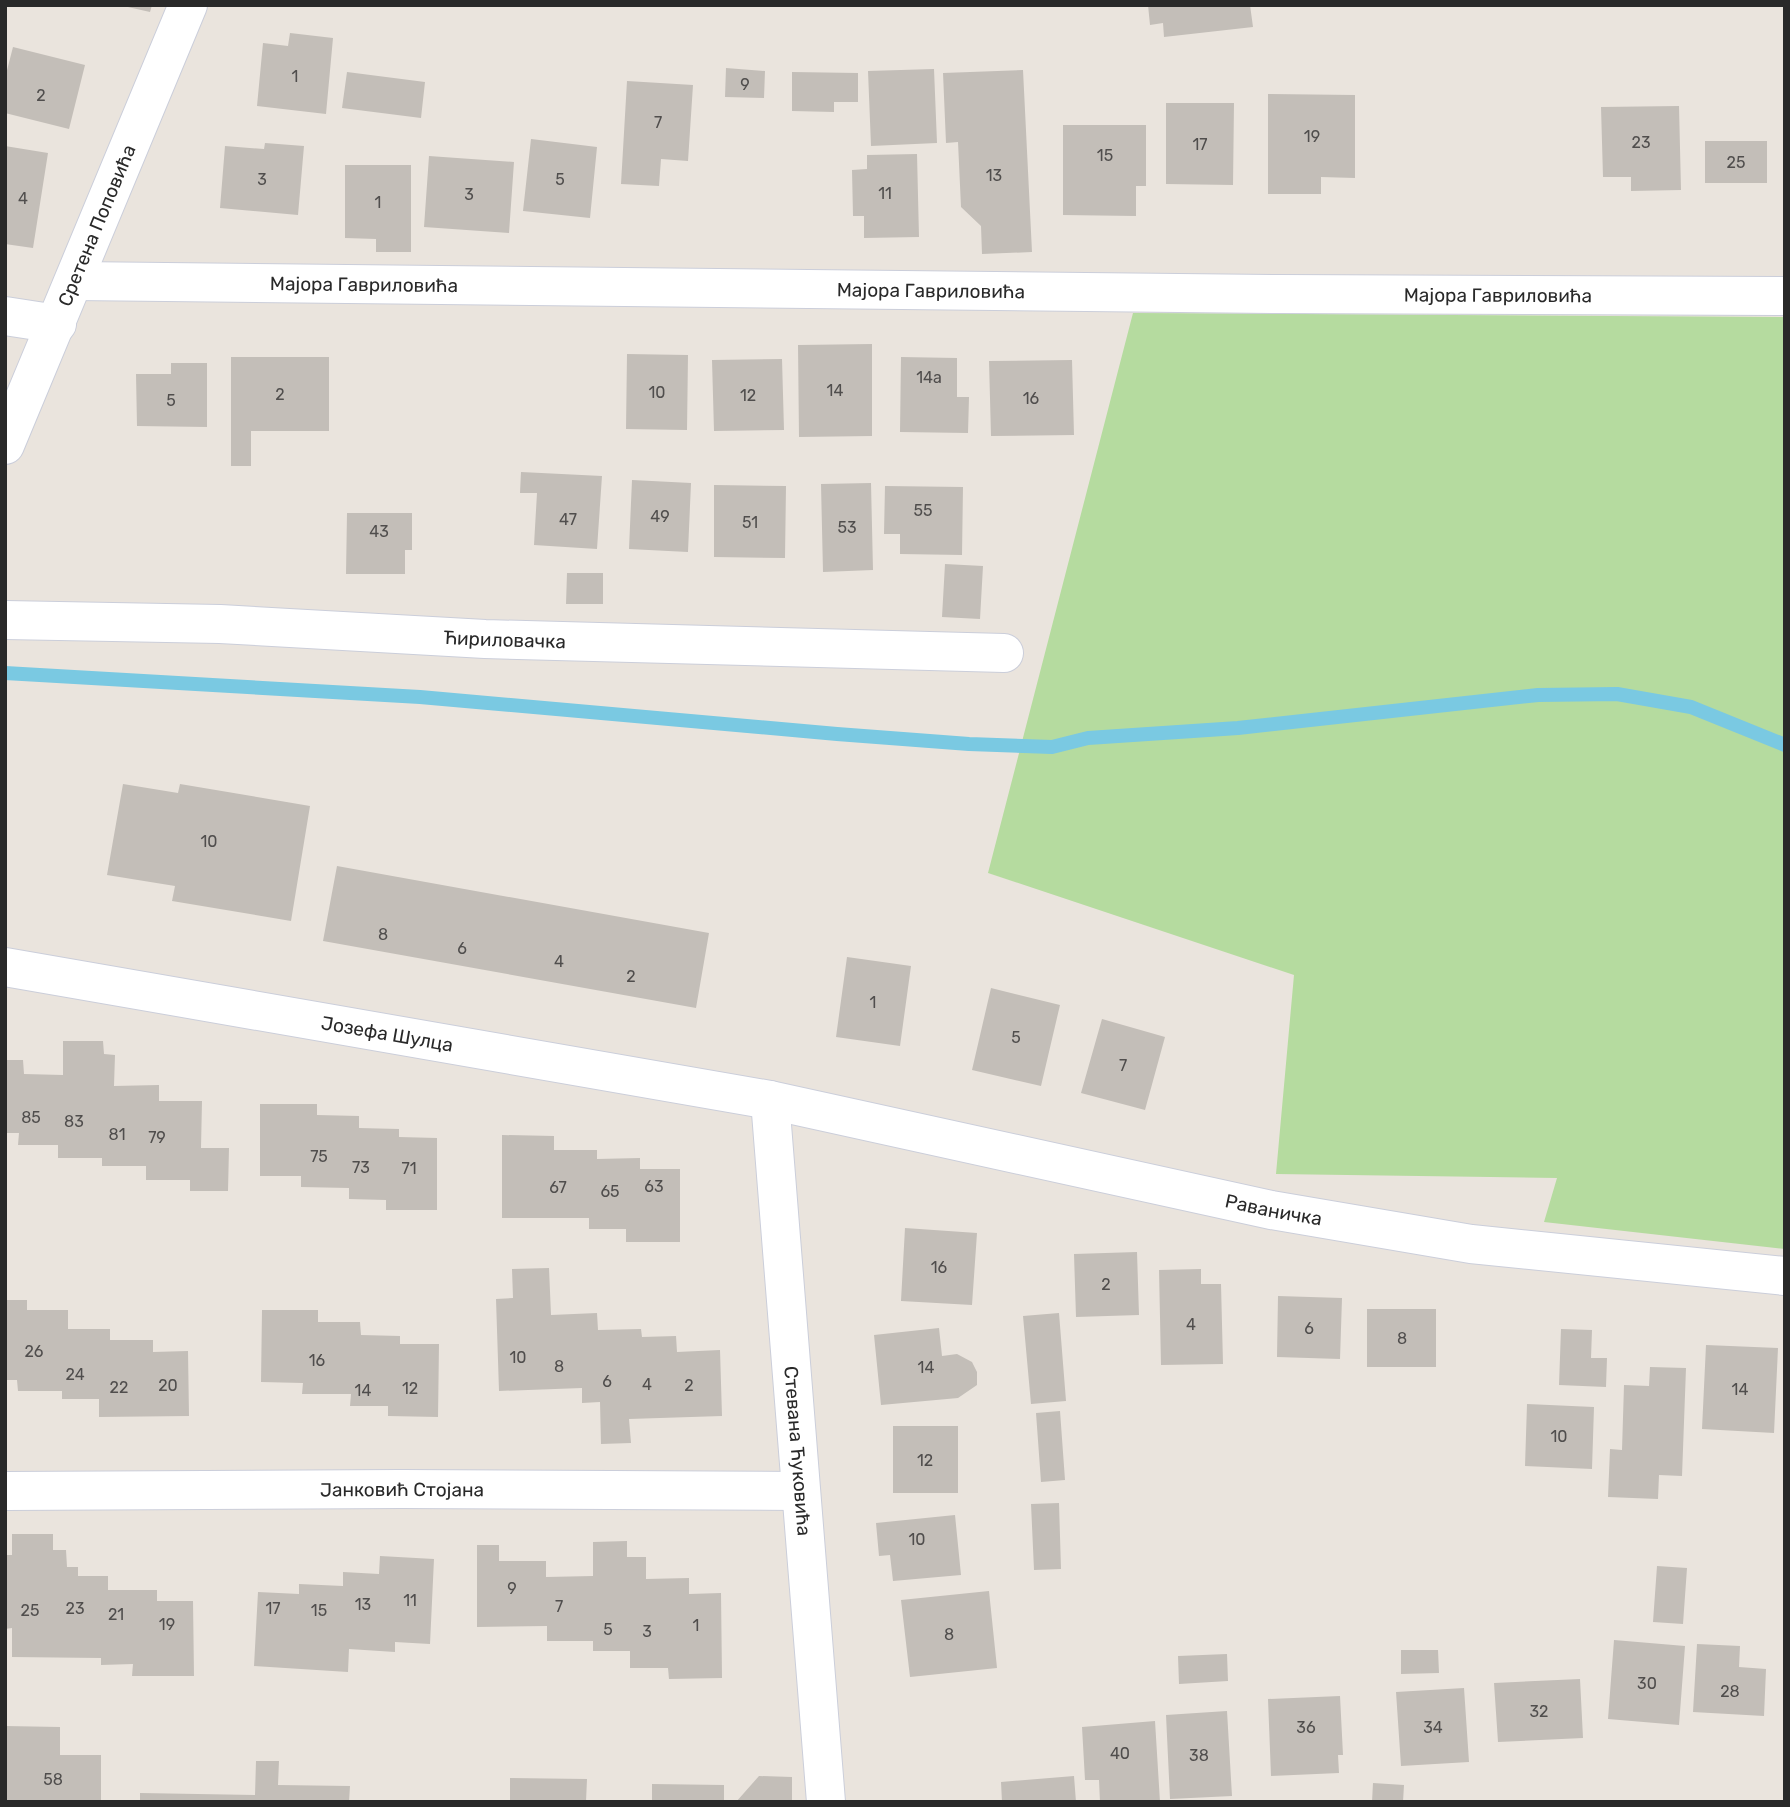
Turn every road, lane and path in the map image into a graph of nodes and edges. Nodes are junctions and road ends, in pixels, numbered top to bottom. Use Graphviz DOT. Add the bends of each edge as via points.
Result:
graph roads {
  1 [pos="188,5"];
  2 [pos="75,281"];
  3 [pos="1785,296"];
  4 [pos="5,316"];
  5 [pos="57,324"];
  6 [pos="5,445"];
  7 [pos="5,620"];
  8 [pos="1004,653"];
  9 [pos="5,967"];
  10 [pos="770,1100"];
  11 [pos="1785,1276"];
  12 [pos="5,1491"];
  13 [pos="800,1491"];
  14 [pos="826,1802"];
  1 -- 2 [label="street, Сретена Поповића"];
  2 -- 3 [label="street, Мајора Гавриловића"];
  2 -- 5 [label="street, Сретена Поповића"];
  4 -- 5 [label="street"];
  5 -- 6 [label="street, Сретена Поповића"];
  7 -- 8 [label="street, Ћириловачка"];
  9 -- 10 [label="street, Јозефа Шулца"];
  10 -- 11 [label="street, Раваничка" via="1271,1210 1471,1244"];
  10 -- 13 [label="street, Стевана Ћуковића"];
  12 -- 13 [label="street, Јанковић Стојана"];
  13 -- 14 [label="street, Стевана Ћуковића"];
}
